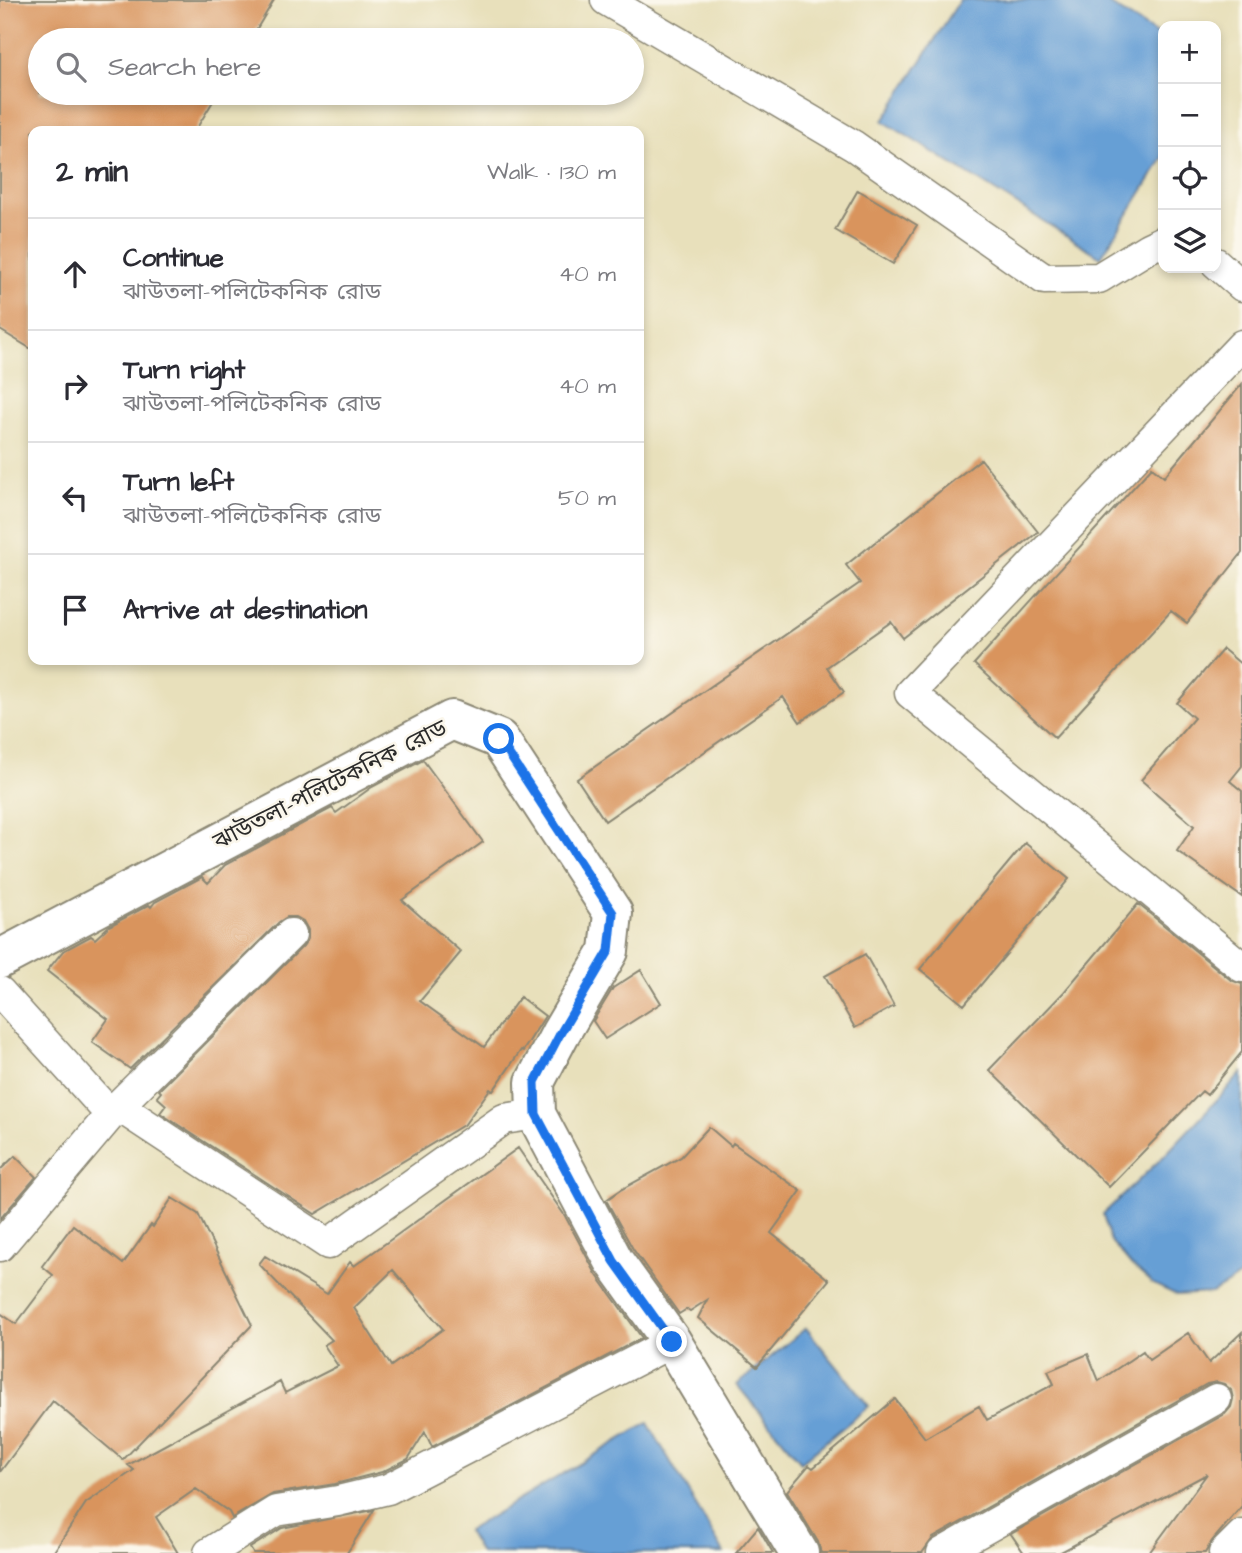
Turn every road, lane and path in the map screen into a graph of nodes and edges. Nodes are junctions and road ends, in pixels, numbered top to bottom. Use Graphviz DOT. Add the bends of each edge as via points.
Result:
graph roads {
  1 [pos="606,0"];
  2 [pos="1158,243"];
  3 [pos="1221,268"];
  4 [pos="1242,286"];
  5 [pos="1242,345"];
  6 [pos="291,934"];
  7 [pos="0,959"];
  8 [pos="1242,967"];
  9 [pos="0,992"];
  10 [pos="114,1111"];
  11 [pos="536,1114"];
  12 [pos="0,1246"];
  13 [pos="672,1342"];
  14 [pos="1216,1399"];
  15 [pos="1242,1535"];
  16 [pos="209,1553"];
  17 [pos="799,1553"];
  18 [pos="942,1553"];
  19 [pos="1224,1553"];
  1 -- 2 [label="street" via="855,146 1044,279 1099,278"];
  3 -- 4 [label="street"];
  5 -- 8 [label="street" via="910,693"];
  6 -- 10 [label="street"];
  7 -- 11 [label="main road, ঝাউতলা-পলিটেকনিক রোড" via="452,720 499,739 613,913 609,951 535,1082"];
  9 -- 10 [label="street"];
  10 -- 11 [label="street" via="328,1244 504,1119"];
  10 -- 12 [label="street"];
  11 -- 13 [label="main road, ঝাউতলা-পলিটেকনিক রোড" via="614,1261"];
  13 -- 16 [label="street" via="388,1489 276,1511"];
  13 -- 17 [label="main road, ঝাউতলা-পলিটেকনিক রোড"];
  14 -- 18 [label="street"];
  15 -- 19 [label="street"];
}
